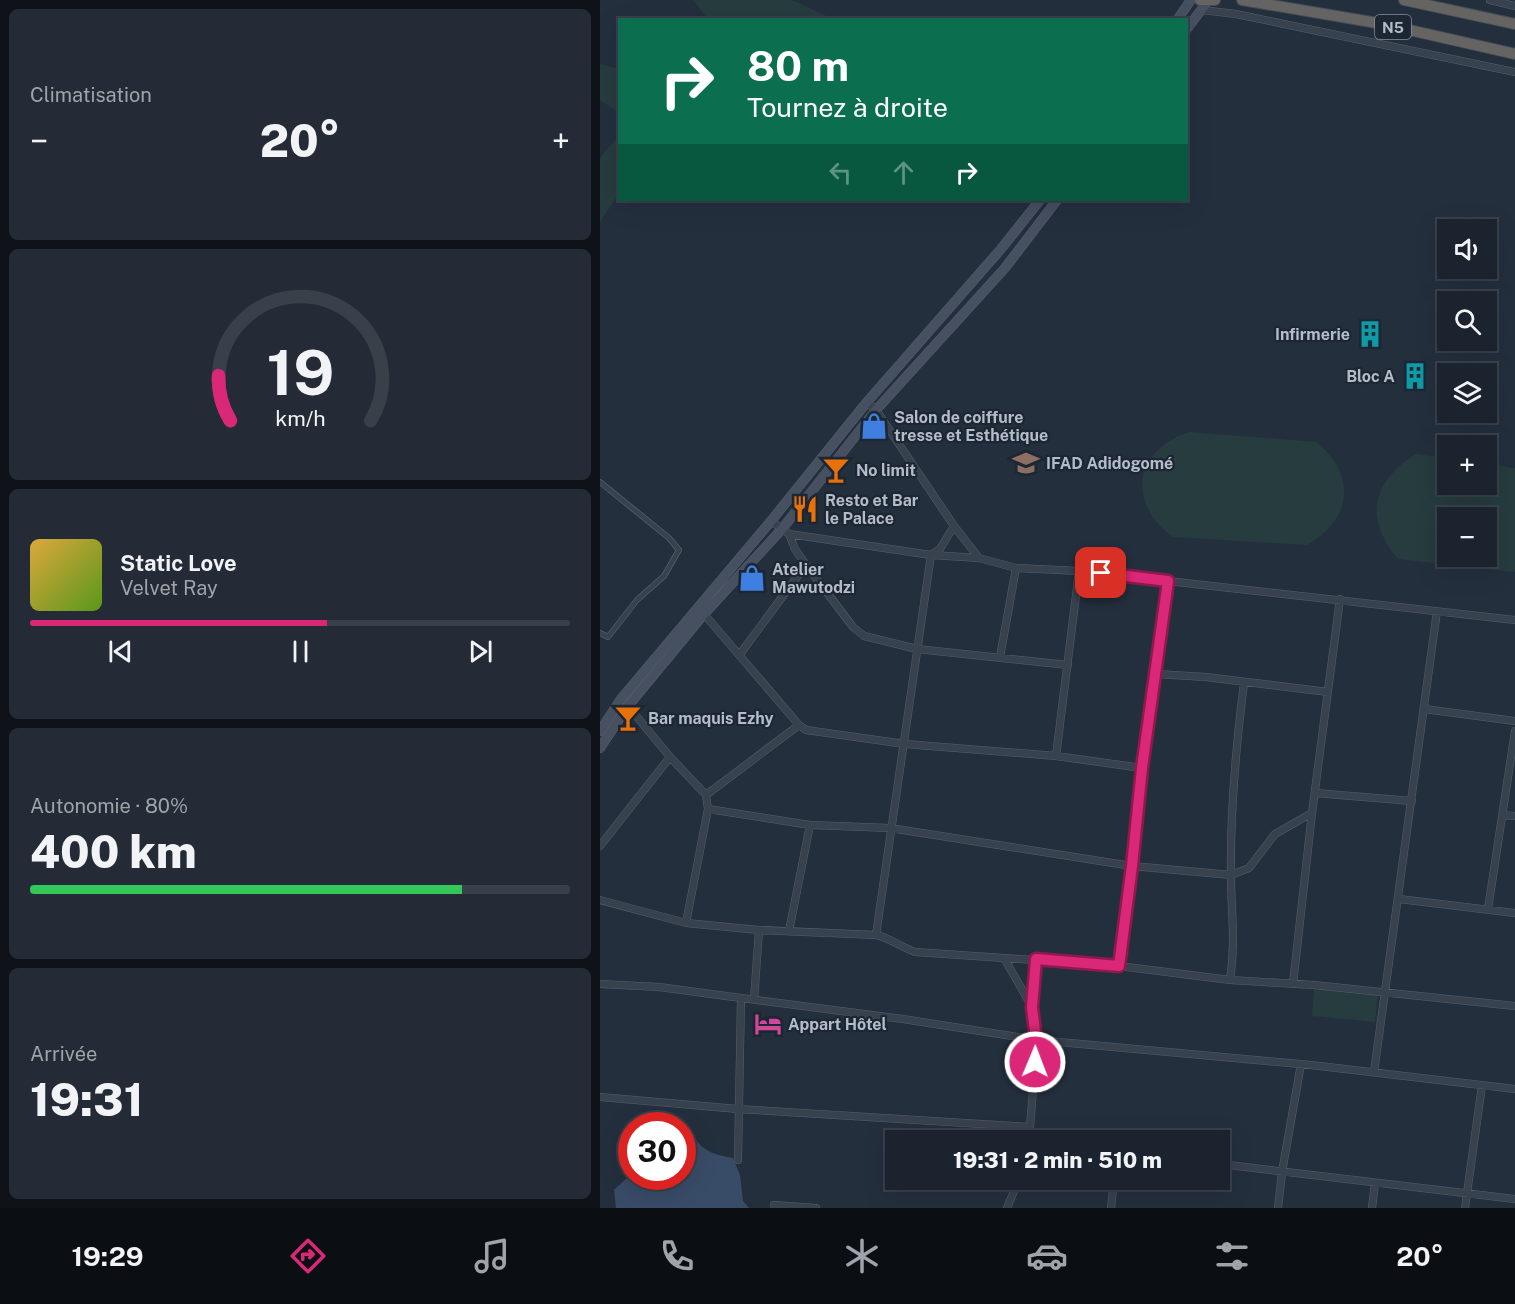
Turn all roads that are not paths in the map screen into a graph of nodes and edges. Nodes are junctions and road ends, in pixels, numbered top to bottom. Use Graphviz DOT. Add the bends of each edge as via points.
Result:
graph roads {
  1 [pos="1191,0"];
  2 [pos="1242,0"];
  3 [pos="1404,0"];
  4 [pos="1490,0"];
  5 [pos="1206,3"];
  6 [pos="1515,6"];
  7 [pos="1178,18"];
  8 [pos="1515,24"];
  9 [pos="1188,27"];
  10 [pos="1515,54"];
  11 [pos="1515,72"];
  12 [pos="1039,201"];
  13 [pos="1056,201"];
  14 [pos="867,402"];
  15 [pos="876,410"];
  16 [pos="600,482"];
  17 [pos="771,521"];
  18 [pos="954,526"];
  19 [pos="785,531"];
  20 [pos="931,555"];
  21 [pos="980,558"];
  22 [pos="806,565"];
  23 [pos="1016,567"];
  24 [pos="1079,571"];
  25 [pos="1168,581"];
  26 [pos="1340,599"];
  27 [pos="1437,611"];
  28 [pos="704,614"];
  29 [pos="1515,620"];
  30 [pos="600,633"];
  31 [pos="917,649"];
  32 [pos="740,654"];
  33 [pos="1000,657"];
  34 [pos="1068,665"];
  35 [pos="1156,674"];
  36 [pos="1244,683"];
  37 [pos="1328,692"];
  38 [pos="628,706"];
  39 [pos="1424,709"];
  40 [pos="1515,721"];
  41 [pos="799,725"];
  42 [pos="600,731"];
  43 [pos="1515,731"];
  44 [pos="905,744"];
  45 [pos="600,748"];
  46 [pos="1056,756"];
  47 [pos="670,757"];
  48 [pos="1142,768"];
  49 [pos="1315,793"];
  50 [pos="706,795"];
  51 [pos="1412,801"];
  52 [pos="708,809"];
  53 [pos="1312,813"];
  54 [pos="1502,815"];
  55 [pos="1515,816"];
  56 [pos="810,825"];
  57 [pos="890,828"];
  58 [pos="600,846"];
  59 [pos="1132,866"];
  60 [pos="1231,875"];
  61 [pos="1399,898"];
  62 [pos="600,900"];
  63 [pos="1488,909"];
  64 [pos="1515,913"];
  65 [pos="686,923"];
  66 [pos="759,930"];
  67 [pos="789,931"];
  68 [pos="876,935"];
  69 [pos="1004,958"];
  70 [pos="1036,959"];
  71 [pos="1119,966"];
  72 [pos="1230,980"];
  73 [pos="600,984"];
  74 [pos="1293,984"];
  75 [pos="1385,992"];
  76 [pos="741,998"];
  77 [pos="754,1000"];
  78 [pos="1515,1006"];
  79 [pos="1032,1007"];
  80 [pos="1036,1040"];
  81 [pos="1300,1064"];
  82 [pos="1374,1072"];
  83 [pos="1482,1085"];
  84 [pos="1515,1089"];
  85 [pos="600,1096"];
  86 [pos="738,1109"];
  87 [pos="1030,1127"];
  88 [pos="1030,1130"];
  89 [pos="738,1160"];
  90 [pos="1230,1165"];
  91 [pos="1282,1172"];
  92 [pos="1375,1183"];
  93 [pos="1014,1190"];
  94 [pos="1113,1190"];
  95 [pos="1467,1194"];
  96 [pos="1515,1199"];
  97 [pos="774,1205"];
  98 [pos="816,1208"];
  99 [pos="1006,1208"];
  100 [pos="1111,1208"];
  101 [pos="1278,1208"];
  102 [pos="1372,1208"];
  103 [pos="1465,1208"];
  1 -- 7 [label="main road"];
  2 -- 10 [label="highway, N5" via="1383,24"];
  3 -- 8 [label="highway, N5"];
  4 -- 6 [label="street"];
  5 -- 9 [label="main road"];
  5 -- 11 [label="street" via="1236,14"];
  12 -- 14 [label="main road"];
  13 -- 15 [label="main road" via="1005,268"];
  14 -- 15 [label="street"];
  14 -- 17 [label="main road"];
  15 -- 18 [label="street"];
  15 -- 19 [label="main road"];
  16 -- 30 [label="street" via="679,550 664,576 638,600 609,637"];
  17 -- 19 [label="street"];
  17 -- 42 [label="main road" via="621,699"];
  18 -- 20 [label="street" via="940,549"];
  18 -- 21 [label="street"];
  19 -- 20 [label="street"];
  19 -- 22 [label="street"];
  19 -- 28 [label="main road"];
  20 -- 21 [label="street"];
  20 -- 31 [label="street"];
  21 -- 23 [label="street"];
  22 -- 31 [label="street" via="858,633"];
  22 -- 32 [label="street"];
  23 -- 24 [label="street"];
  23 -- 33 [label="street"];
  24 -- 25 [label="street"];
  24 -- 34 [label="street"];
  25 -- 26 [label="street"];
  25 -- 35 [label="street"];
  26 -- 27 [label="street"];
  26 -- 37 [label="street"];
  27 -- 29 [label="street"];
  27 -- 39 [label="street"];
  28 -- 32 [label="street"];
  28 -- 38 [label="main road"];
  31 -- 33 [label="street"];
  31 -- 44 [label="street"];
  32 -- 41 [label="street"];
  33 -- 34 [label="street"];
  34 -- 46 [label="street"];
  35 -- 36 [label="street"];
  35 -- 48 [label="street"];
  36 -- 37 [label="street"];
  36 -- 60 [label="street" via="1238,726"];
  37 -- 49 [label="street"];
  38 -- 45 [label="main road"];
  38 -- 47 [label="street"];
  39 -- 40 [label="street"];
  39 -- 51 [label="street"];
  41 -- 44 [label="street" via="806,730"];
  41 -- 50 [label="street"];
  43 -- 54 [label="street"];
  44 -- 46 [label="street"];
  44 -- 57 [label="street"];
  46 -- 48 [label="street"];
  47 -- 50 [label="street"];
  47 -- 58 [label="street"];
  48 -- 59 [label="street"];
  49 -- 51 [label="street"];
  49 -- 53 [label="street"];
  50 -- 52 [label="street"];
  51 -- 61 [label="street"];
  52 -- 56 [label="street"];
  52 -- 65 [label="street"];
  53 -- 60 [label="street" via="1275,834 1249,868"];
  53 -- 74 [label="street"];
  54 -- 55 [label="street"];
  54 -- 63 [label="street"];
  56 -- 57 [label="street"];
  56 -- 67 [label="street"];
  57 -- 59 [label="street"];
  57 -- 68 [label="street"];
  59 -- 60 [label="street"];
  59 -- 71 [label="street"];
  60 -- 72 [label="street" via="1235,933"];
  61 -- 63 [label="street"];
  61 -- 75 [label="street"];
  62 -- 65 [label="street"];
  63 -- 64 [label="street"];
  65 -- 66 [label="street"];
  66 -- 67 [label="street"];
  66 -- 77 [label="street"];
  67 -- 68 [label="street"];
  68 -- 69 [label="street" via="915,952"];
  69 -- 70 [label="street"];
  69 -- 79 [label="street"];
  70 -- 71 [label="street"];
  70 -- 79 [label="street"];
  71 -- 72 [label="street"];
  72 -- 74 [label="street"];
  73 -- 76 [label="street"];
  74 -- 75 [label="street"];
  75 -- 78 [label="street"];
  75 -- 82 [label="street"];
  76 -- 77 [label="street"];
  76 -- 86 [label="street"];
  77 -- 80 [label="street"];
  79 -- 80 [label="street"];
  80 -- 81 [label="street"];
  80 -- 87 [label="street"];
  81 -- 82 [label="street"];
  81 -- 91 [label="street"];
  82 -- 83 [label="street"];
  83 -- 84 [label="street"];
  83 -- 95 [label="street"];
  85 -- 86 [label="street"];
  86 -- 87 [label="street"];
  86 -- 89 [label="street"];
  87 -- 88 [label="street"];
  90 -- 91 [label="street"];
  91 -- 92 [label="street"];
  91 -- 101 [label="street"];
  92 -- 95 [label="street"];
  92 -- 102 [label="street"];
  93 -- 99 [label="street"];
  94 -- 100 [label="street"];
  95 -- 96 [label="street"];
  95 -- 103 [label="street"];
  97 -- 98 [label="street"];
}
